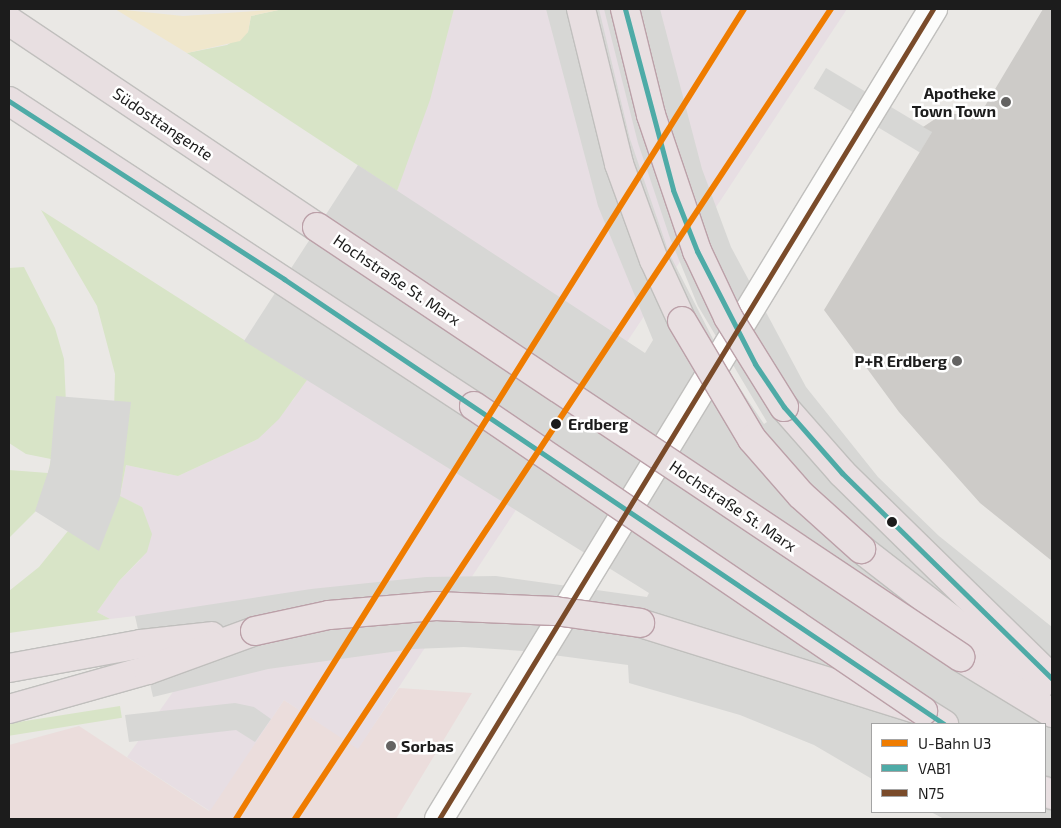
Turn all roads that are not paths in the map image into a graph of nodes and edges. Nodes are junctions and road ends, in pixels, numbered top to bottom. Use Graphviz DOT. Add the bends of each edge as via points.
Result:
graph roads {
  1 [pos="581,9"];
  2 [pos="625,9"];
  3 [pos="933,9"];
  4 [pos="9,21"];
  5 [pos="9,101"];
  6 [pos="317,227"];
  7 [pos="255,631"];
  8 [pos="9,668"];
  9 [pos="1052,679"];
  10 [pos="1052,698"];
  11 [pos="9,709"];
  12 [pos="1052,713"];
  13 [pos="934,717"];
  14 [pos="439,819"];
  1 -- 10 [label="highway, bridge" via="619,164 654,260 686,330 752,439 801,495 861,549"];
  2 -- 9 [label="highway, bridge" via="674,190 697,251 755,364 784,407 842,473"];
  3 -- 14 [label="street"];
  4 -- 6 [label="highway, Südosttangente"];
  5 -- 13 [label="highway, bridge" via="284,279"];
  6 -- 12 [label="highway, Hochstraße St. Marx, bridge" via="960,657"];
  7 -- 8 [label="highway" via="141,644"];
  7 -- 11 [label="highway" via="148,670"];
  7 -- 13 [label="highway, bridge" via="329,615 390,608 494,606 555,611 640,623 686,635"];
}
